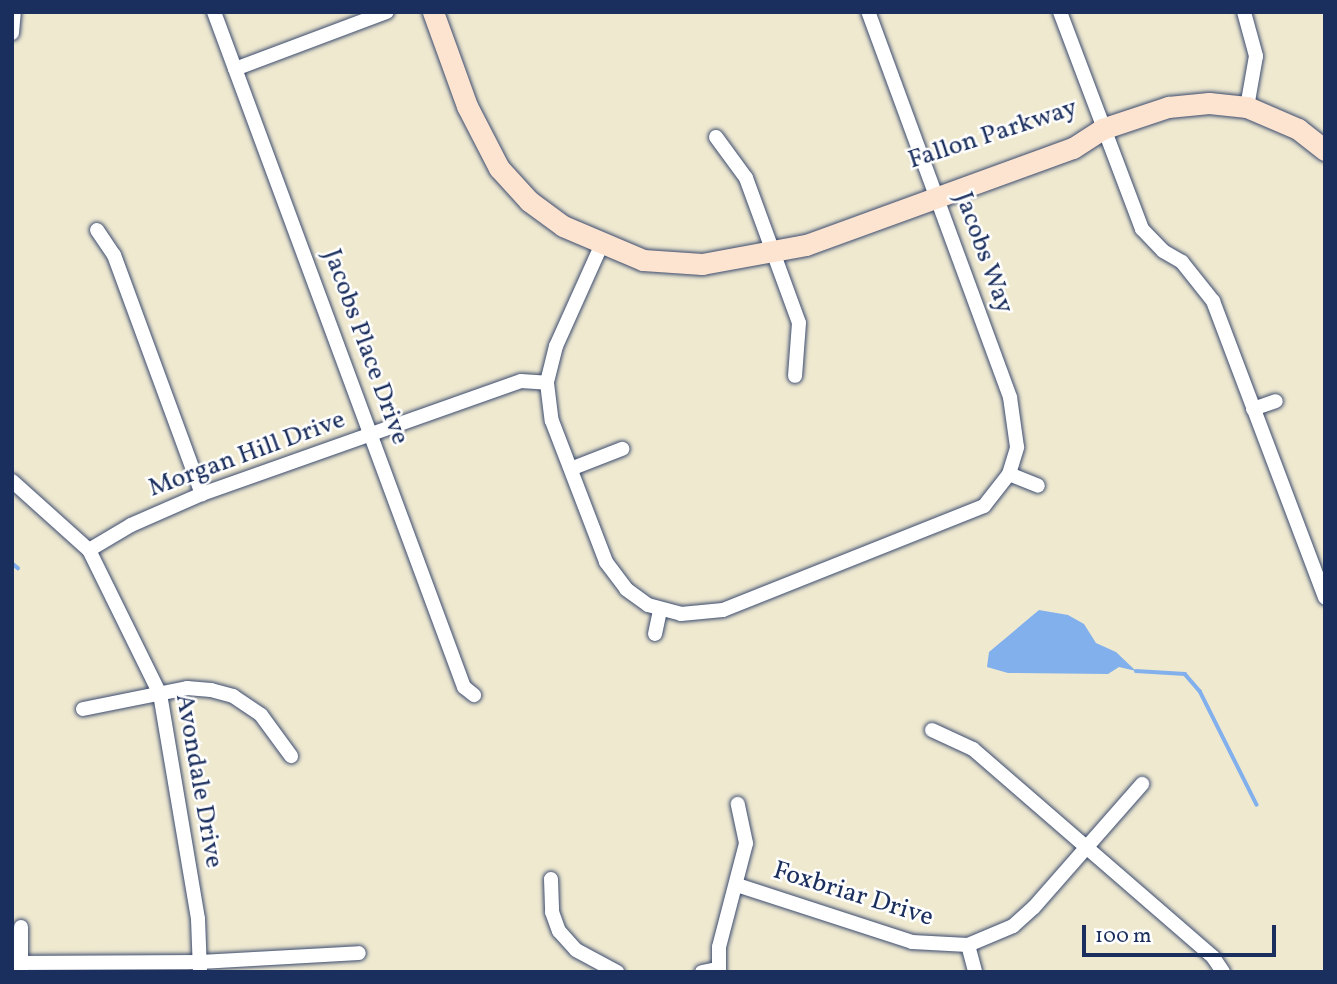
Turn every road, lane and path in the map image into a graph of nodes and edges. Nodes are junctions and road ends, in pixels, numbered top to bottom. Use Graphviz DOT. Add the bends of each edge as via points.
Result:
graph roads {
  1 [pos="14,12"];
  2 [pos="214,12"];
  3 [pos="387,12"];
  4 [pos="433,12"];
  5 [pos="868,12"];
  6 [pos="1060,12"];
  7 [pos="1244,12"];
  8 [pos="12,33"];
  9 [pos="235,69"];
  10 [pos="1247,107"];
  11 [pos="1101,130"];
  12 [pos="716,137"];
  13 [pos="1325,150"];
  14 [pos="934,190"];
  15 [pos="97,230"];
  16 [pos="601,246"];
  17 [pos="773,250"];
  18 [pos="795,376"];
  19 [pos="547,383"];
  20 [pos="1276,401"];
  21 [pos="1254,409"];
  22 [pos="372,435"];
  23 [pos="622,449"];
  24 [pos="573,468"];
  25 [pos="1009,474"];
  26 [pos="12,481"];
  27 [pos="1038,486"];
  28 [pos="202,494"];
  29 [pos="89,550"];
  30 [pos="1325,598"];
  31 [pos="660,610"];
  32 [pos="655,634"];
  33 [pos="160,694"];
  34 [pos="474,695"];
  35 [pos="83,709"];
  36 [pos="932,730"];
  37 [pos="291,756"];
  38 [pos="1142,784"];
  39 [pos="738,804"];
  40 [pos="1087,849"];
  41 [pos="551,879"];
  42 [pos="737,885"];
  43 [pos="21,927"];
  44 [pos="968,945"];
  45 [pos="359,953"];
  46 [pos="18,966"];
  47 [pos="200,967"];
  48 [pos="719,970"];
  49 [pos="618,972"];
  50 [pos="702,972"];
  51 [pos="975,972"];
  52 [pos="1223,972"];
  1 -- 8 [label="street"];
  2 -- 9 [label="street, Jacobs Place Drive"];
  3 -- 9 [label="street"];
  4 -- 16 [label="street, Fallon Parkway" via="467,106 499,168 529,201"];
  5 -- 14 [label="street, Jacobs Way"];
  6 -- 11 [label="street"];
  7 -- 10 [label="street" via="1256,55"];
  9 -- 22 [label="street, Jacobs Place Drive"];
  10 -- 11 [label="street, Fallon Parkway" via="1209,103 1168,107"];
  10 -- 13 [label="street, Fallon Parkway" via="1298,129"];
  11 -- 14 [label="street, Fallon Parkway" via="1068,134"];
  11 -- 21 [label="street" via="1142,229 1163,251 1182,262 1213,300"];
  12 -- 17 [label="street" via="746,178"];
  14 -- 17 [label="street, Fallon Parkway" via="800,231"];
  14 -- 25 [label="street, Jacobs Way" via="1010,397 1017,447"];
  15 -- 28 [label="street" via="114,254"];
  16 -- 17 [label="street, Fallon Parkway" via="643,260 676,263 727,261"];
  16 -- 19 [label="street, Jacobs Way" via="556,346"];
  17 -- 18 [label="street" via="799,323"];
  19 -- 22 [label="street, Morgan Hill Drive" via="521,381"];
  19 -- 24 [label="street, Jacobs Way" via="552,421"];
  20 -- 21 [label="street"];
  21 -- 30 [label="street"];
  22 -- 28 [label="street, Morgan Hill Drive"];
  22 -- 34 [label="street, Jacobs Place Drive" via="464,687"];
  23 -- 24 [label="street"];
  24 -- 31 [label="street, Jacobs Way" via="606,562 626,589"];
  25 -- 27 [label="street"];
  25 -- 31 [label="street, Jacobs Way" via="984,506 723,610 681,614"];
  26 -- 29 [label="street, Avondale Drive"];
  28 -- 29 [label="street, Morgan Hill Drive" via="131,525"];
  29 -- 33 [label="street, Avondale Drive"];
  31 -- 32 [label="street"];
  33 -- 35 [label="street"];
  33 -- 37 [label="street" via="187,688 233,696 261,715"];
  33 -- 47 [label="street, Avondale Drive" via="198,919"];
  36 -- 40 [label="street" via="972,749"];
  38 -- 40 [label="street, Foxbriar Drive"];
  39 -- 42 [label="street" via="746,843"];
  40 -- 44 [label="street, Foxbriar Drive" via="1013,926"];
  40 -- 52 [label="street" via="1213,957"];
  41 -- 49 [label="street" via="552,912 559,931 576,950"];
  42 -- 44 [label="street, Foxbriar Drive" via="912,942"];
  42 -- 48 [label="street" via="719,947"];
  43 -- 46 [label="street"];
  44 -- 51 [label="street"];
  45 -- 47 [label="street"];
  46 -- 47 [label="street"];
  48 -- 50 [label="street"];
}
